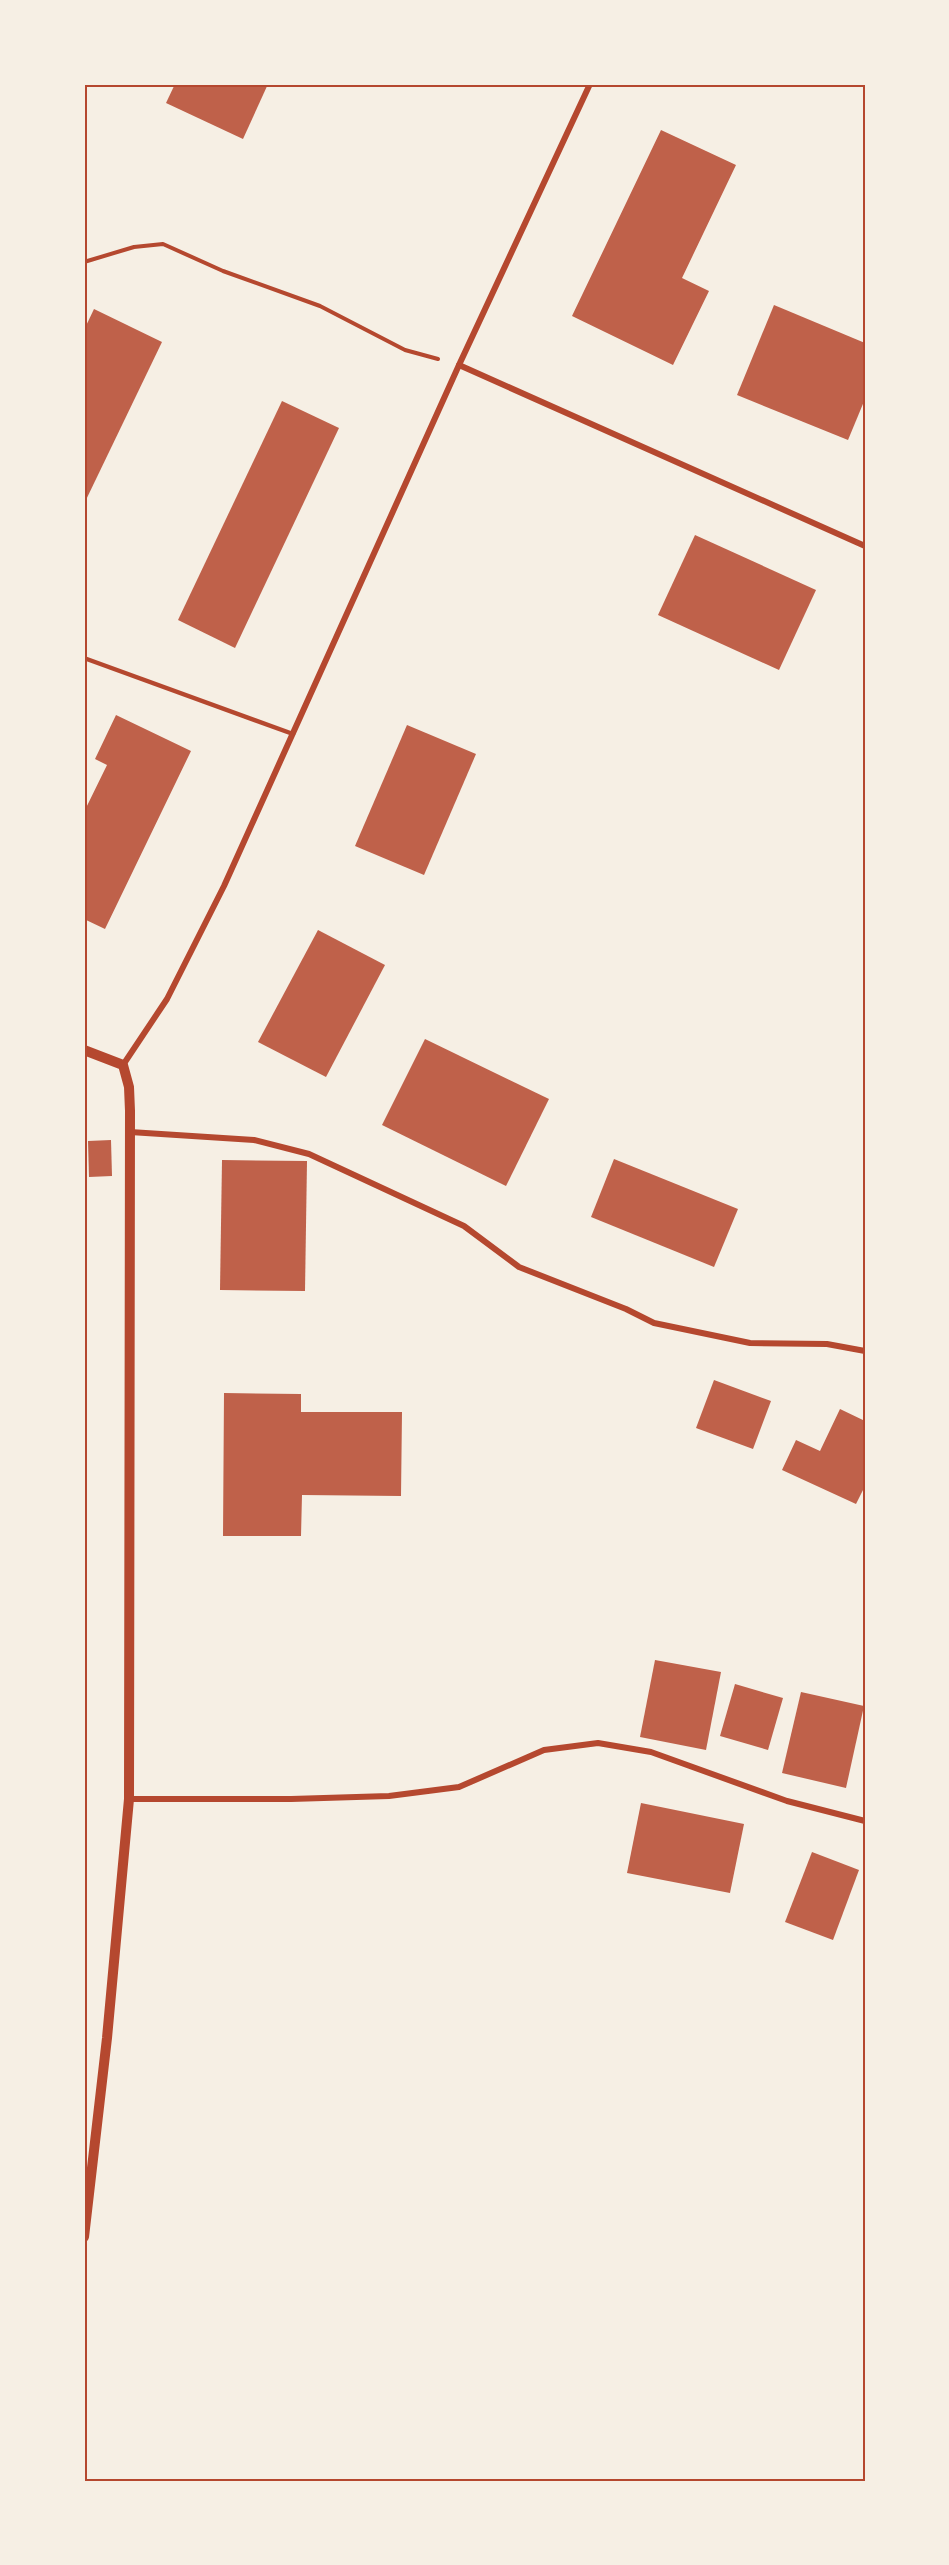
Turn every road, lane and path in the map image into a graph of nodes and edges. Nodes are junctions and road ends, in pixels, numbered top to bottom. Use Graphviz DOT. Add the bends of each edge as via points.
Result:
graph roads {
  1 [pos="590,84"];
  2 [pos="84,262"];
  3 [pos="459,365"];
  4 [pos="865,546"];
  5 [pos="84,658"];
  6 [pos="293,734"];
  7 [pos="84,1050"];
  8 [pos="123,1065"];
  9 [pos="130,1132"];
  10 [pos="865,1352"];
  11 [pos="129,1799"];
  12 [pos="865,1821"];
  13 [pos="84,2237"];
  1 -- 3 [label="street"];
  2 -- 3 [label="path" via="134,247 163,244 223,271 320,306 405,350"];
  3 -- 4 [label="street"];
  3 -- 6 [label="street"];
  5 -- 6 [label="lane"];
  6 -- 8 [label="street" via="167,999"];
  7 -- 8 [label="street"];
  8 -- 9 [label="street" via="129,1087"];
  9 -- 10 [label="street" via="254,1140 309,1154 464,1226 519,1267 654,1323 750,1343 827,1344"];
  9 -- 11 [label="street"];
  11 -- 12 [label="street" via="389,1796 459,1787 544,1750 598,1743 651,1752 787,1801"];
  11 -- 13 [label="street"];
}
